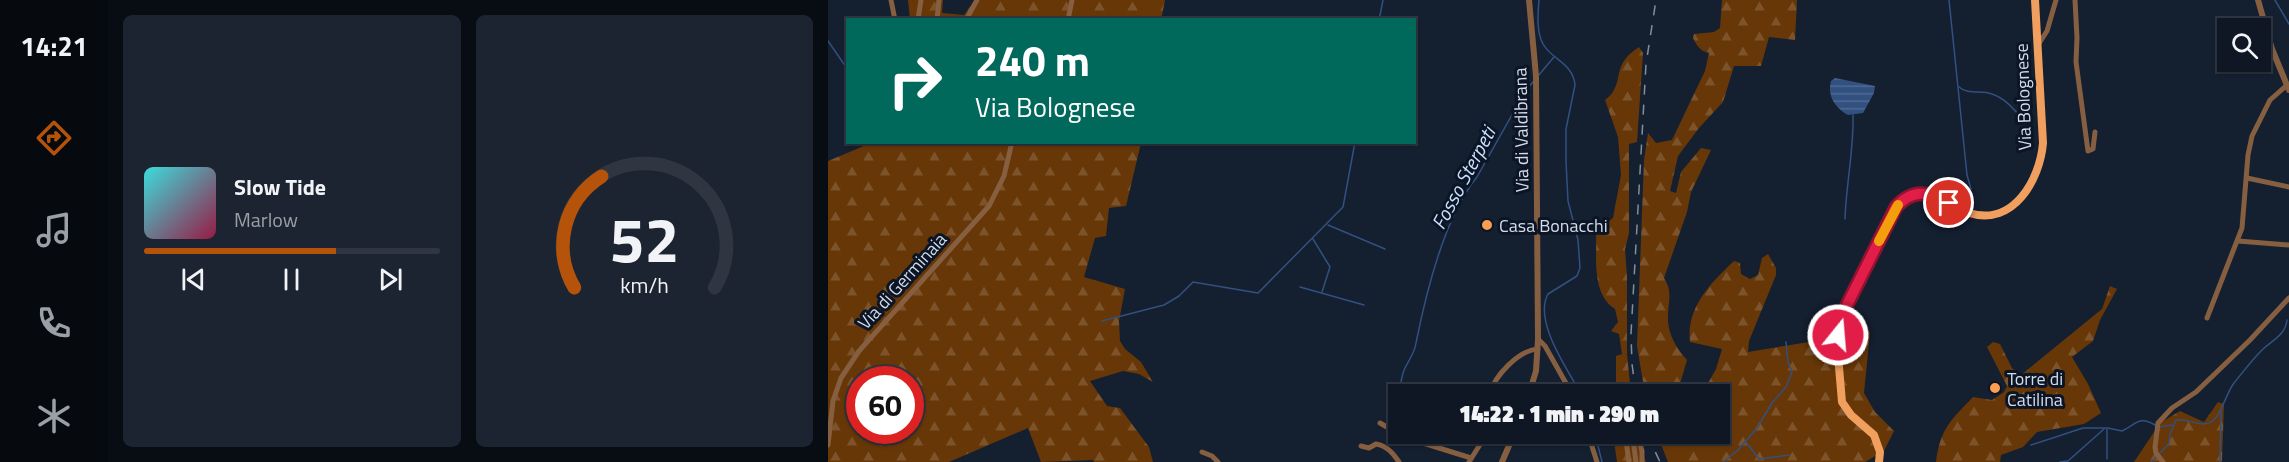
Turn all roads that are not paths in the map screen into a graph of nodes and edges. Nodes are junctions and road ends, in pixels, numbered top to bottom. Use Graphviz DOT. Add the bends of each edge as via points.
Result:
graph roads {
  1 [pos="891,0"];
  2 [pos="921,0"];
  3 [pos="939,0"];
  4 [pos="977,0"];
  5 [pos="1072,0"];
  6 [pos="1529,0"];
  7 [pos="2035,0"];
  8 [pos="2056,0"];
  9 [pos="2075,0"];
  10 [pos="2258,0"];
  11 [pos="895,18"];
  12 [pos="918,18"];
  13 [pos="937,18"];
  14 [pos="967,18"];
  15 [pos="1068,18"];
  16 [pos="2038,45"];
  17 [pos="2288,88"];
  18 [pos="2095,132"];
  19 [pos="1012,144"];
  20 [pos="2247,178"];
  21 [pos="2289,187"];
  22 [pos="2238,241"];
  23 [pos="2289,245"];
  24 [pos="2289,298"];
  25 [pos="2207,318"];
  26 [pos="1538,339"];
  27 [pos="1538,349"];
  28 [pos="1493,384"];
  29 [pos="1531,384"];
  30 [pos="1566,384"];
  31 [pos="1380,423"];
  32 [pos="1479,444"];
  33 [pos="1510,444"];
  34 [pos="1591,444"];
  35 [pos="1640,444"];
  36 [pos="828,445"];
  37 [pos="1361,446"];
  38 [pos="1202,452"];
  39 [pos="1470,460"];
  40 [pos="1218,462"];
  41 [pos="1399,462"];
  42 [pos="1502,462"];
  43 [pos="1597,462"];
  44 [pos="1629,462"];
  45 [pos="1636,462"];
  46 [pos="1642,462"];
  47 [pos="1879,462"];
  48 [pos="2163,462"];
  1 -- 11 [label="street"];
  2 -- 12 [label="street"];
  3 -- 13 [label="street"];
  4 -- 14 [label="street"];
  5 -- 15 [label="street"];
  6 -- 26 [label="street, Via di Valdibrana" via="1535,71"];
  7 -- 16 [label="main road, Via Bolognese"];
  8 -- 16 [label="street" via="2047,31"];
  9 -- 18 [label="street" via="2076,62 2088,151 2093,149"];
  10 -- 17 [label="street"];
  16 -- 47 [label="main road, Via Bolognese" via="2043,143 2038,170 2027,191 2013,205 1987,214 1966,212 1930,194 1917,193 1905,198 1893,212 1843,313 1837,344 1842,402 1874,435"];
  17 -- 20 [label="street" via="2270,100 2257,123 2249,148"];
  19 -- 36 [label="street, Via di Germinaia" via="1004,176 989,206 859,351 841,378 833,401"];
  20 -- 21 [label="street"];
  20 -- 22 [label="street" via="2244,222"];
  22 -- 23 [label="street"];
  22 -- 25 [label="street"];
  24 -- 48 [label="street" via="2196,392 2158,423 2155,447"];
  26 -- 27 [label="street, Via di Valdibrana"];
  26 -- 30 [label="street"];
  27 -- 28 [label="street" via="1526,351"];
  27 -- 29 [label="street, Via di Valdibrana"];
  31 -- 39 [label="street" via="1404,437"];
  32 -- 39 [label="street"];
  33 -- 42 [label="street"];
  34 -- 43 [label="street"];
  35 -- 46 [label="street"];
  37 -- 41 [label="street" via="1383,446"];
  38 -- 40 [label="street"];
  44 -- 45 [label="street" via="1629,436 1633,439"];
}
